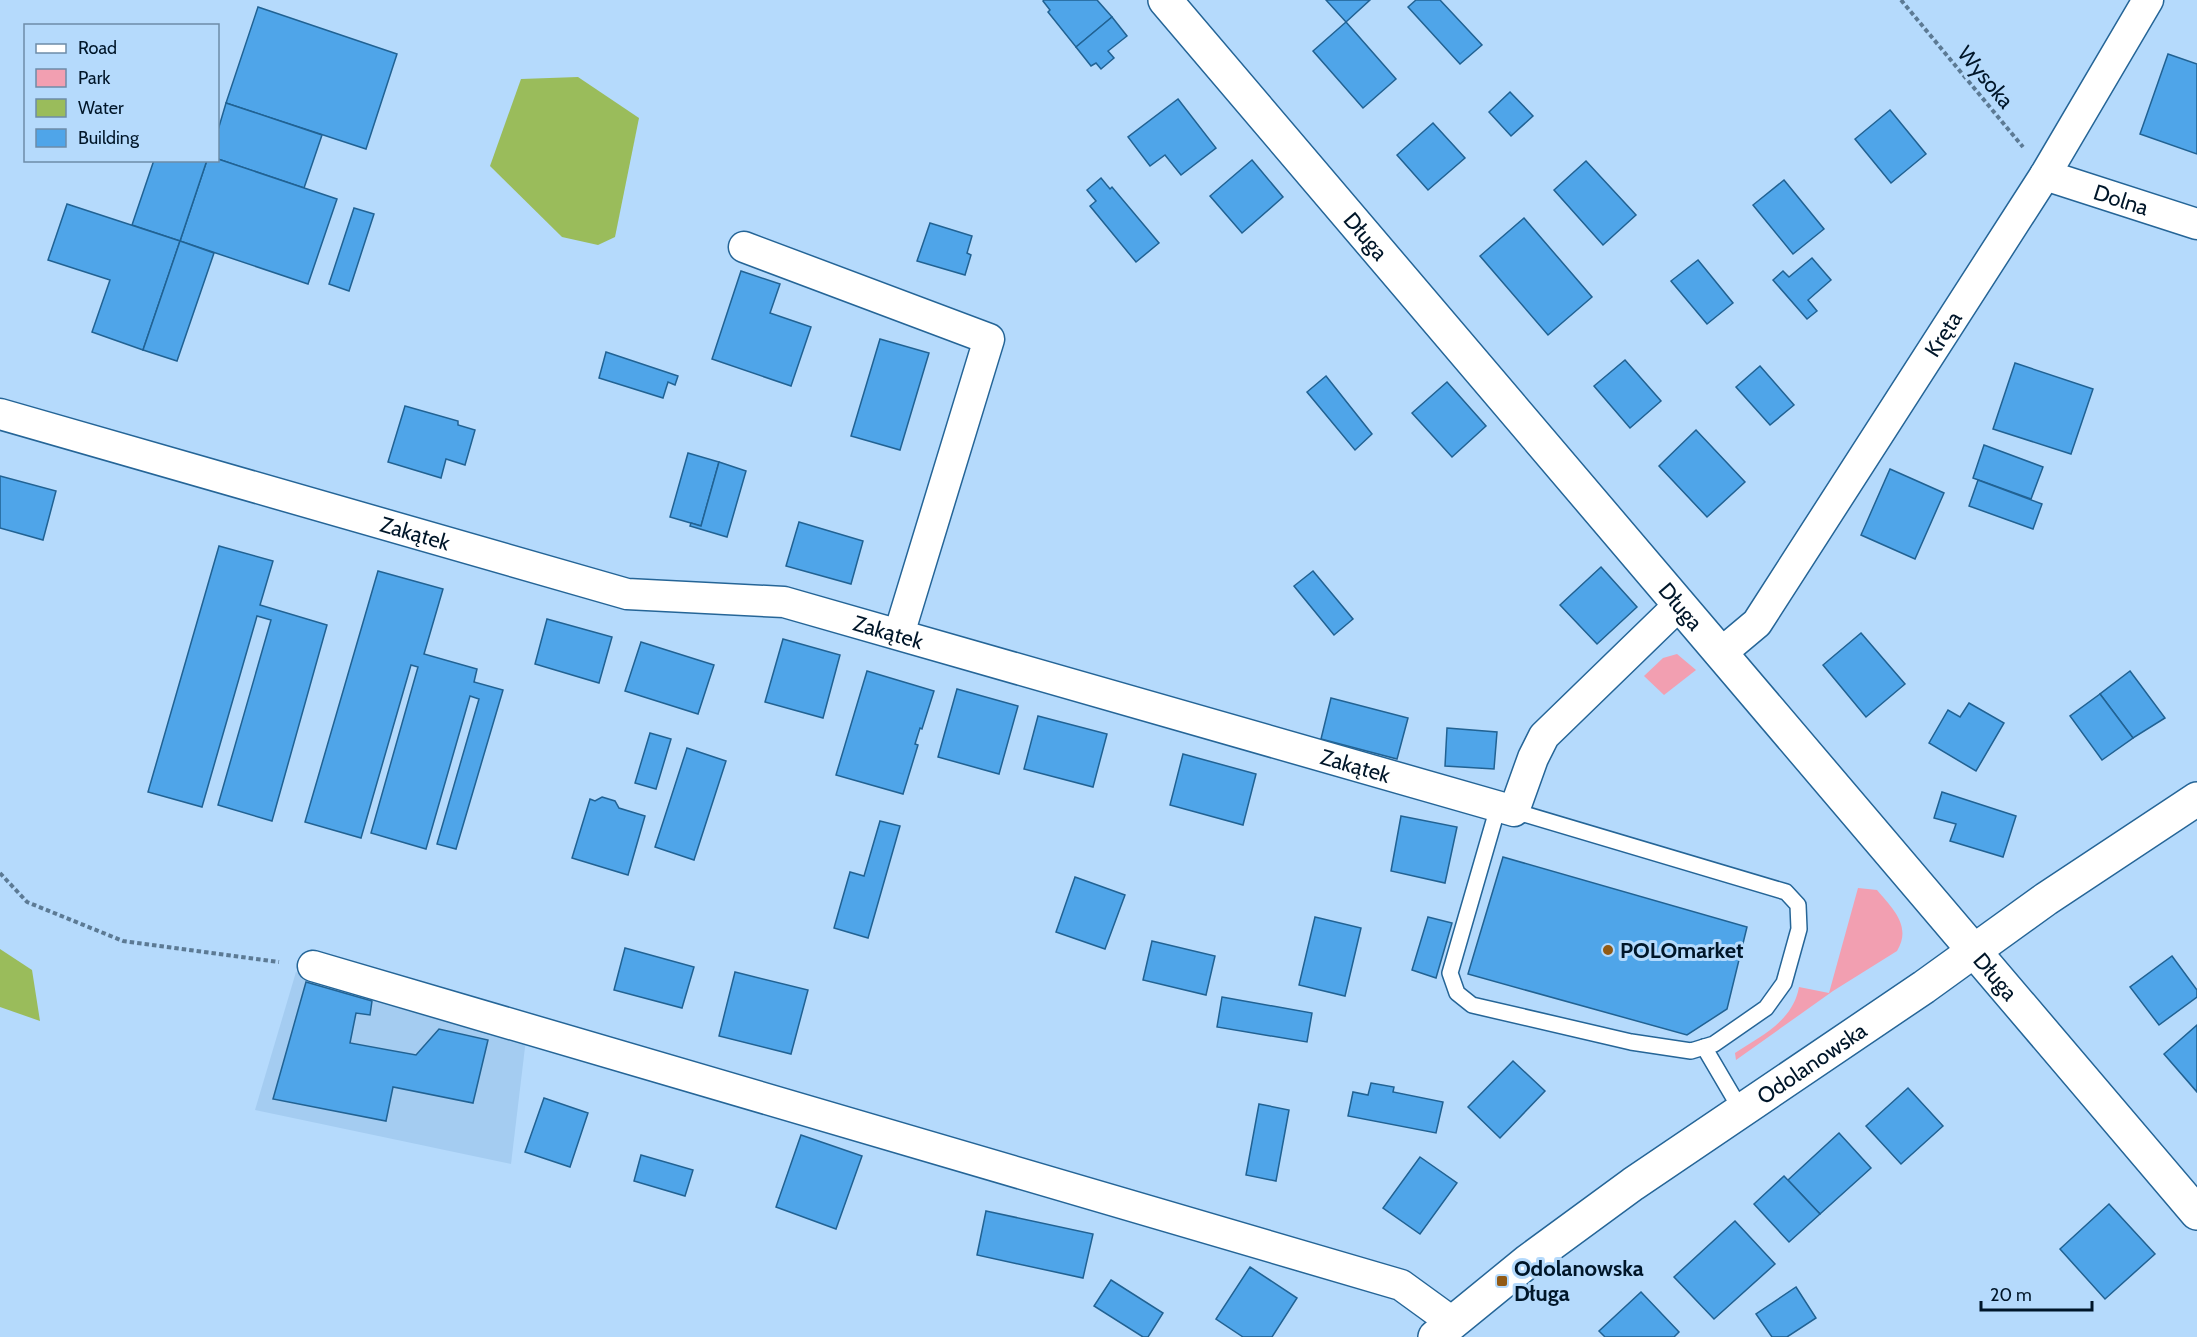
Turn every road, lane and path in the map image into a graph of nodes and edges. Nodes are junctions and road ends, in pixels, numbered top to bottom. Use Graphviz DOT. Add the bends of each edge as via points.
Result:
graph roads {
  1 [pos="1165,0"];
  2 [pos="1901,0"];
  3 [pos="2148,0"];
  4 [pos="2045,175"];
  5 [pos="2197,224"];
  6 [pos="744,247"];
  7 [pos="0,414"];
  8 [pos="1679,605"];
  9 [pos="899,634"];
  10 [pos="1720,654"];
  11 [pos="2197,798"];
  12 [pos="1506,809"];
  13 [pos="0,873"];
  14 [pos="1973,951"];
  15 [pos="313,966"];
  16 [pos="1704,1047"];
  17 [pos="1742,1110"];
  18 [pos="2197,1213"];
  19 [pos="1444,1329"];
  1 -- 8 [label="street, Długa"];
  2 -- 4 [label="path, Wysoka"];
  3 -- 4 [label="street, Kręta"];
  4 -- 5 [label="street, Dolna"];
  4 -- 10 [label="street, Kręta" via="1757,623"];
  6 -- 9 [label="street" via="989,339"];
  7 -- 9 [label="street, Zakątek" via="627,594 784,602"];
  8 -- 10 [label="street, Długa"];
  8 -- 12 [label="street" via="1544,736"];
  9 -- 12 [label="street, Zakątek"];
  10 -- 14 [label="street, Długa"];
  11 -- 14 [label="street, Odolanowska"];
  12 -- 16 [label="lane" via="1450,973 1457,993 1472,1005 1631,1042 1691,1051"];
  12 -- 16 [label="lane" via="1786,892 1798,905 1799,929 1784,983 1766,1008"];
  13 -- 15 [label="path" via="27,902 123,941"];
  14 -- 17 [label="street, Odolanowska"];
  14 -- 18 [label="street, Długa"];
  15 -- 19 [label="street" via="1401,1286"];
  16 -- 17 [label="lane"];
  17 -- 19 [label="street, Odolanowska" via="1594,1212"];
}
